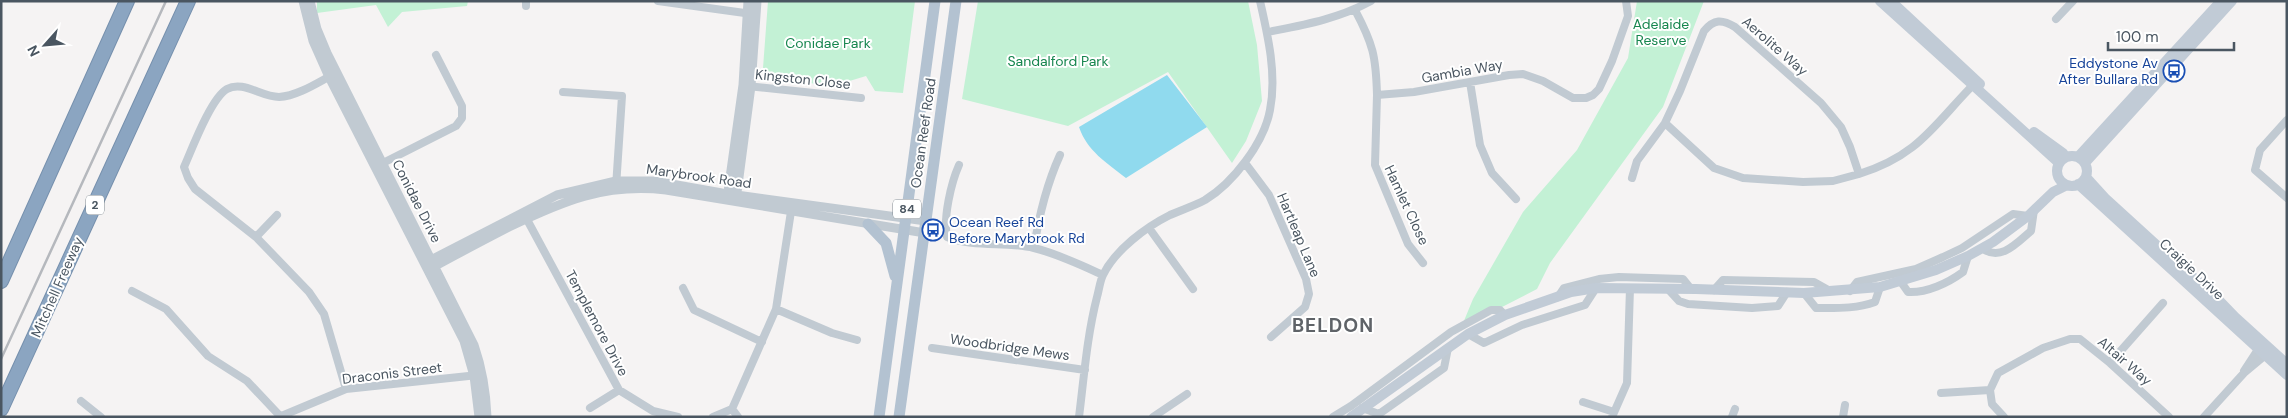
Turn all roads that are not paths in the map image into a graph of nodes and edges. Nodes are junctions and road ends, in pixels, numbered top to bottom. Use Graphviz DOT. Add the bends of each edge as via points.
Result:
graph roads {
  1 [pos="127,1"];
  2 [pos="188,1"];
  3 [pos="303,1"];
  4 [pos="310,1"];
  5 [pos="658,1"];
  6 [pos="748,1"];
  7 [pos="757,1"];
  8 [pos="934,1"];
  9 [pos="956,1"];
  10 [pos="1260,1"];
  11 [pos="1371,1"];
  12 [pos="1626,1"];
  13 [pos="1880,1"];
  14 [pos="1891,1"];
  15 [pos="2073,1"];
  16 [pos="2221,1"];
  17 [pos="2232,1"];
  18 [pos="1355,10"];
  19 [pos="751,14"];
  20 [pos="2056,18"];
  21 [pos="1268,32"];
  22 [pos="436,55"];
  23 [pos="333,75"];
  24 [pos="1470,82"];
  25 [pos="1975,83"];
  26 [pos="747,86"];
  27 [pos="564,92"];
  28 [pos="1377,94"];
  29 [pos="861,98"];
  30 [pos="2287,120"];
  31 [pos="1665,123"];
  32 [pos="1060,155"];
  33 [pos="2082,160"];
  34 [pos="1245,163"];
  35 [pos="2060,164"];
  36 [pos="379,165"];
  37 [pos="959,165"];
  38 [pos="1859,174"];
  39 [pos="2086,177"];
  40 [pos="1632,178"];
  41 [pos="616,185"];
  42 [pos="2072,185"];
  43 [pos="2053,192"];
  44 [pos="731,198"];
  45 [pos="2287,198"];
  46 [pos="1516,199"];
  47 [pos="792,208"];
  48 [pos="2031,213"];
  49 [pos="277,215"];
  50 [pos="524,215"];
  51 [pos="868,224"];
  52 [pos="905,224"];
  53 [pos="926,227"];
  54 [pos="1149,228"];
  55 [pos="256,237"];
  56 [pos="1034,248"];
  57 [pos="1982,248"];
  58 [pos="1968,256"];
  59 [pos="1423,263"];
  60 [pos="429,264"];
  61 [pos="1103,275"];
  62 [pos="1,281"];
  63 [pos="1901,282"];
  64 [pos="897,283"];
  65 [pos="1880,287"];
  66 [pos="683,288"];
  67 [pos="1596,288"];
  68 [pos="1630,288"];
  69 [pos="1691,288"];
  70 [pos="1194,289"];
  71 [pos="1668,289"];
  72 [pos="1714,290"];
  73 [pos="132,291"];
  74 [pos="1850,291"];
  75 [pos="1787,292"];
  76 [pos="1831,292"];
  77 [pos="1804,293"];
  78 [pos="1558,297"];
  79 [pos="2163,303"];
  80 [pos="776,309"];
  81 [pos="1505,314"];
  82 [pos="1468,334"];
  83 [pos="1271,337"];
  84 [pos="857,340"];
  85 [pos="762,342"];
  86 [pos="932,348"];
  87 [pos="1448,348"];
  88 [pos="2264,349"];
  89 [pos="2110,363"];
  90 [pos="2287,364"];
  91 [pos="1085,370"];
  92 [pos="478,375"];
  93 [pos="2287,375"];
  94 [pos="346,388"];
  95 [pos="1382,389"];
  96 [pos="619,390"];
  97 [pos="1990,390"];
  98 [pos="1941,393"];
  99 [pos="1187,394"];
  100 [pos="81,401"];
  101 [pos="1583,402"];
  102 [pos="1845,405"];
  103 [pos="590,408"];
  104 [pos="732,408"];
  105 [pos="1362,408"];
  106 [pos="1,409"];
  107 [pos="1613,414"];
  108 [pos="101,417"];
  109 [pos="279,417"];
  110 [pos="479,417"];
  111 [pos="487,417"];
  112 [pos="678,417"];
  113 [pos="712,417"];
  114 [pos="738,417"];
  115 [pos="879,417"];
  116 [pos="899,417"];
  117 [pos="1080,417"];
  118 [pos="1153,417"];
  119 [pos="1333,417"];
  120 [pos="1351,417"];
  121 [pos="1843,417"];
  122 [pos="2004,417"];
  123 [pos="2169,417"];
  124 [pos="2204,417"];
  1 -- 62 [label="highway"];
  2 -- 106 [label="highway, Mitchell Freeway / 2"];
  3 -- 23 [label="street, Conidae Drive" via="313,41"];
  4 -- 23 [label="street, Conidae Drive"];
  5 -- 19 [label="street"];
  6 -- 19 [label="street"];
  7 -- 19 [label="street"];
  8 -- 52 [label="main road, Ocean Reef Road / 84"];
  9 -- 53 [label="main road, Ocean Reef Road / 84"];
  10 -- 21 [label="street"];
  11 -- 18 [label="street"];
  12 -- 24 [label="street, Gambia Way" via="1628,16 1600,89 1593,95 1573,98 1523,74"];
  13 -- 25 [label="main road"];
  14 -- 25 [label="main road"];
  15 -- 20 [label="street"];
  16 -- 33 [label="main road"];
  17 -- 33 [label="main road"];
  18 -- 21 [label="street"];
  18 -- 28 [label="street" via="1370,38 1376,62"];
  19 -- 26 [label="street"];
  21 -- 34 [label="street" via="1272,84 1270,111"];
  22 -- 36 [label="street" via="462,106 462,118 456,126"];
  23 -- 36 [label="street, Conidae Drive"];
  23 -- 55 [label="street" via="279,97 262,96 249,88 236,87 226,90 213,104 184,167 195,189"];
  24 -- 28 [label="street, Gambia Way" via="1414,92"];
  24 -- 46 [label="street" via="1480,146 1492,173"];
  25 -- 35 [label="main road"];
  25 -- 38 [label="street" via="1920,143 1884,167"];
  26 -- 29 [label="street, Kingston Close"];
  26 -- 44 [label="street"];
  27 -- 41 [label="street" via="622,96"];
  28 -- 59 [label="street, Hamlet Close" via="1375,165 1408,244"];
  30 -- 45 [label="street" via="2260,150 2255,170"];
  31 -- 38 [label="street" via="1714,168 1743,178 1833,181"];
  31 -- 38 [label="street, Aerolite Way" via="1704,31 1710,23 1727,22 1821,103 1840,127"];
  31 -- 40 [label="street, Aerolite Way" via="1637,162"];
  32 -- 56 [label="street" via="1047,183"];
  33 -- 35 [label="main road"];
  33 -- 39 [label="main road"];
  34 -- 54 [label="street" via="1205,200"];
  34 -- 83 [label="street, Hartleap Lane" via="1269,195 1306,279 1309,294 1305,307"];
  35 -- 42 [label="main road, Craigie Drive" via="2060,180"];
  35 -- 43 [label="main road"];
  36 -- 60 [label="street, Conidae Drive"];
  37 -- 56 [label="street" via="952,180 947,237 959,242"];
  39 -- 42 [label="main road"];
  39 -- 88 [label="main road, Craigie Drive" via="2106,199 2209,290"];
  41 -- 44 [label="street, Marybrook Road" via="654,181"];
  41 -- 50 [label="street, Marybrook Road" via="556,195"];
  42 -- 43 [label="main road"];
  42 -- 88 [label="main road, Craigie Drive" via="2115,217"];
  43 -- 48 [label="main road"];
  44 -- 47 [label="street, Marybrook Road"];
  47 -- 51 [label="street, Marybrook Road"];
  47 -- 52 [label="street, Marybrook Road"];
  47 -- 80 [label="street"];
  48 -- 57 [label="main road"];
  48 -- 57 [label="street" via="2031,231 2012,247 2000,254 1989,253"];
  48 -- 74 [label="street" via="2013,214 1949,254 1916,268 1857,282"];
  49 -- 55 [label="street"];
  50 -- 60 [label="street, Marybrook Road"];
  50 -- 96 [label="street, Templemore Drive"];
  51 -- 52 [label="street, Marybrook Road"];
  51 -- 64 [label="main road" via="886,243"];
  52 -- 53 [label="street, Marybrook Road"];
  52 -- 64 [label="main road, Ocean Reef Road / 84"];
  53 -- 116 [label="main road, Ocean Reef Road / 84"];
  54 -- 61 [label="street" via="1132,240"];
  54 -- 70 [label="street"];
  55 -- 94 [label="street" via="309,292 324,314"];
  56 -- 61 [label="street"];
  57 -- 58 [label="main road"];
  58 -- 63 [label="main road"];
  58 -- 63 [label="street" via="1964,272 1952,280 1916,293 1908,292"];
  60 -- 92 [label="street, Conidae Drive"];
  61 -- 91 [label="street" via="1090,323"];
  63 -- 65 [label="main road"];
  64 -- 115 [label="main road, Ocean Reef Road / 84"];
  65 -- 74 [label="main road"];
  65 -- 77 [label="street" via="1875,302 1840,308 1816,308"];
  66 -- 85 [label="street" via="694,310"];
  67 -- 68 [label="main road"];
  67 -- 78 [label="main road"];
  67 -- 82 [label="street" via="1585,305 1529,322 1484,343"];
  68 -- 71 [label="main road"];
  68 -- 107 [label="street" via="1626,383"];
  69 -- 71 [label="main road"];
  69 -- 72 [label="main road"];
  69 -- 78 [label="street" via="1684,279 1619,277 1564,288"];
  71 -- 75 [label="street" via="1678,301 1688,304 1752,308 1778,306"];
  72 -- 75 [label="main road"];
  72 -- 76 [label="street" via="1723,280 1814,282"];
  73 -- 109 [label="street" via="166,308 208,356 247,381"];
  74 -- 76 [label="main road"];
  75 -- 77 [label="main road"];
  76 -- 77 [label="main road"];
  78 -- 81 [label="main road"];
  79 -- 89 [label="street"];
  80 -- 84 [label="street"];
  80 -- 85 [label="street"];
  81 -- 82 [label="main road"];
  81 -- 95 [label="street" via="1491,310 1451,332"];
  82 -- 87 [label="main road"];
  85 -- 104 [label="street"];
  86 -- 91 [label="street, Woodbridge Mews"];
  87 -- 95 [label="main road"];
  87 -- 105 [label="street" via="1444,368 1385,410 1379,414"];
  88 -- 90 [label="main road, Craigie Drive"];
  88 -- 93 [label="main road, Craigie Drive"];
  88 -- 124 [label="street"];
  89 -- 97 [label="street, Altair Way" via="2080,339 2070,339 2043,348 1998,373"];
  89 -- 123 [label="street, Altair Way"];
  91 -- 117 [label="street"];
  92 -- 94 [label="street, Draconis Street"];
  92 -- 110 [label="street, Conidae Drive"];
  92 -- 111 [label="street, Conidae Drive" via="486,400"];
  94 -- 109 [label="street, Draconis Street"];
  95 -- 105 [label="main road"];
  95 -- 119 [label="street"];
  96 -- 103 [label="street"];
  96 -- 112 [label="street, Templemore Drive" via="652,411"];
  97 -- 98 [label="street"];
  97 -- 122 [label="street" via="1992,404"];
  99 -- 118 [label="street"];
  100 -- 108 [label="street"];
  101 -- 107 [label="street"];
  102 -- 121 [label="street"];
  104 -- 113 [label="street"];
  104 -- 114 [label="street"];
  105 -- 120 [label="main road"];
}
